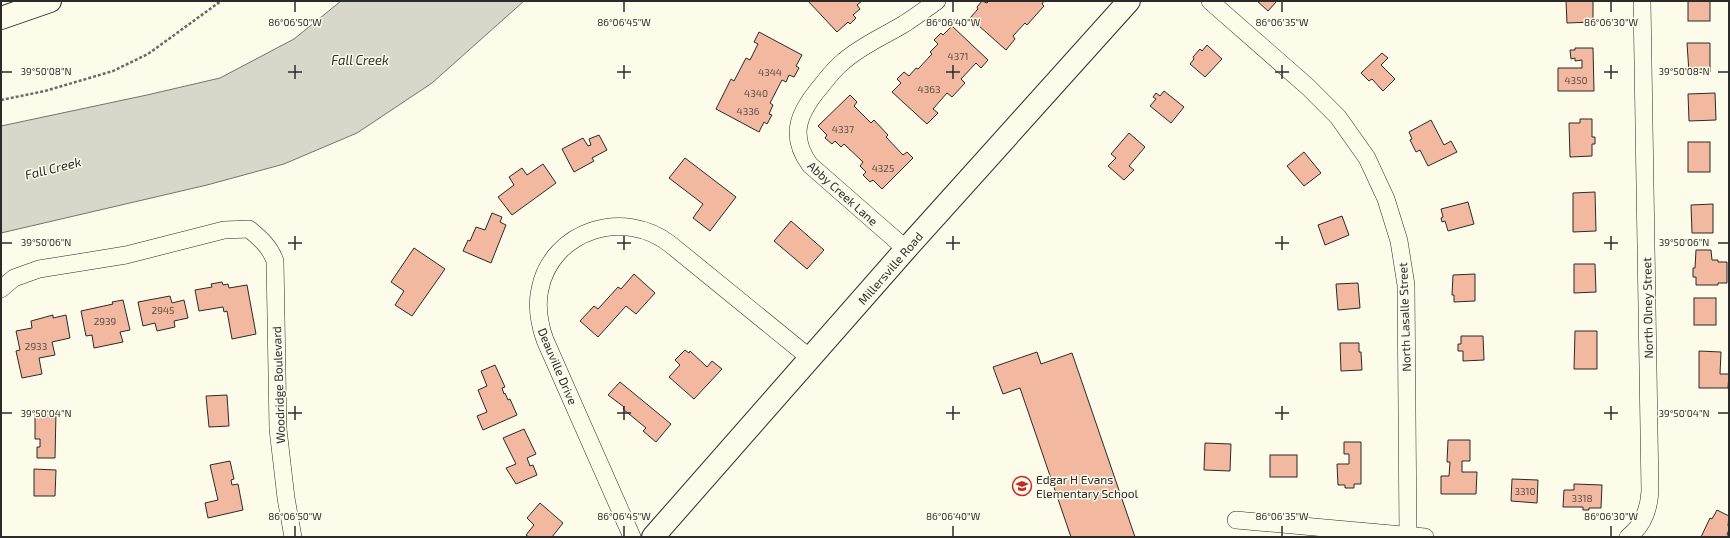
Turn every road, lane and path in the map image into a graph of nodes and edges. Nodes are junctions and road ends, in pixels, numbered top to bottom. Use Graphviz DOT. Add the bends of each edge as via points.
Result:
graph roads {
  1 [pos="50,1"];
  2 [pos="221,1"];
  3 [pos="936,1"];
  4 [pos="1129,1"];
  5 [pos="1210,1"];
  6 [pos="1642,1"];
  7 [pos="1,18"];
  8 [pos="1,100"];
  9 [pos="906,249"];
  10 [pos="2,289"];
  11 [pos="810,358"];
  12 [pos="1236,520"];
  13 [pos="1408,536"];
  14 [pos="293,537"];
  15 [pos="632,537"];
  16 [pos="653,537"];
  17 [pos="1425,537"];
  18 [pos="1629,537"];
  1 -- 7 [label="street"];
  2 -- 8 [label="path" via="148,54 113,71 45,91"];
  3 -- 9 [label="street, Abby Creek Lane" via="911,20 844,60 806,104 798,128 800,146 810,165"];
  4 -- 9 [label="street, Millersville Road"];
  5 -- 13 [label="street, North Lasalle Street" via="1338,117 1365,155 1386,199 1399,240 1406,285"];
  6 -- 18 [label="street, North Olney Street" via="1650,491 1646,512"];
  9 -- 11 [label="street, Millersville Road"];
  10 -- 14 [label="street, Woodridge Boulevard" via="14,278 39,269 126,255 224,230 249,230 259,237 267,244 275,261 277,423"];
  11 -- 15 [label="street, Deauville Drive" via="655,234 622,226 605,227 580,235 560,252 550,265 540,289 540,323 545,340"];
  11 -- 16 [label="street, Millersville Road"];
  12 -- 13 [label="street"];
  13 -- 17 [label="street"];
}
